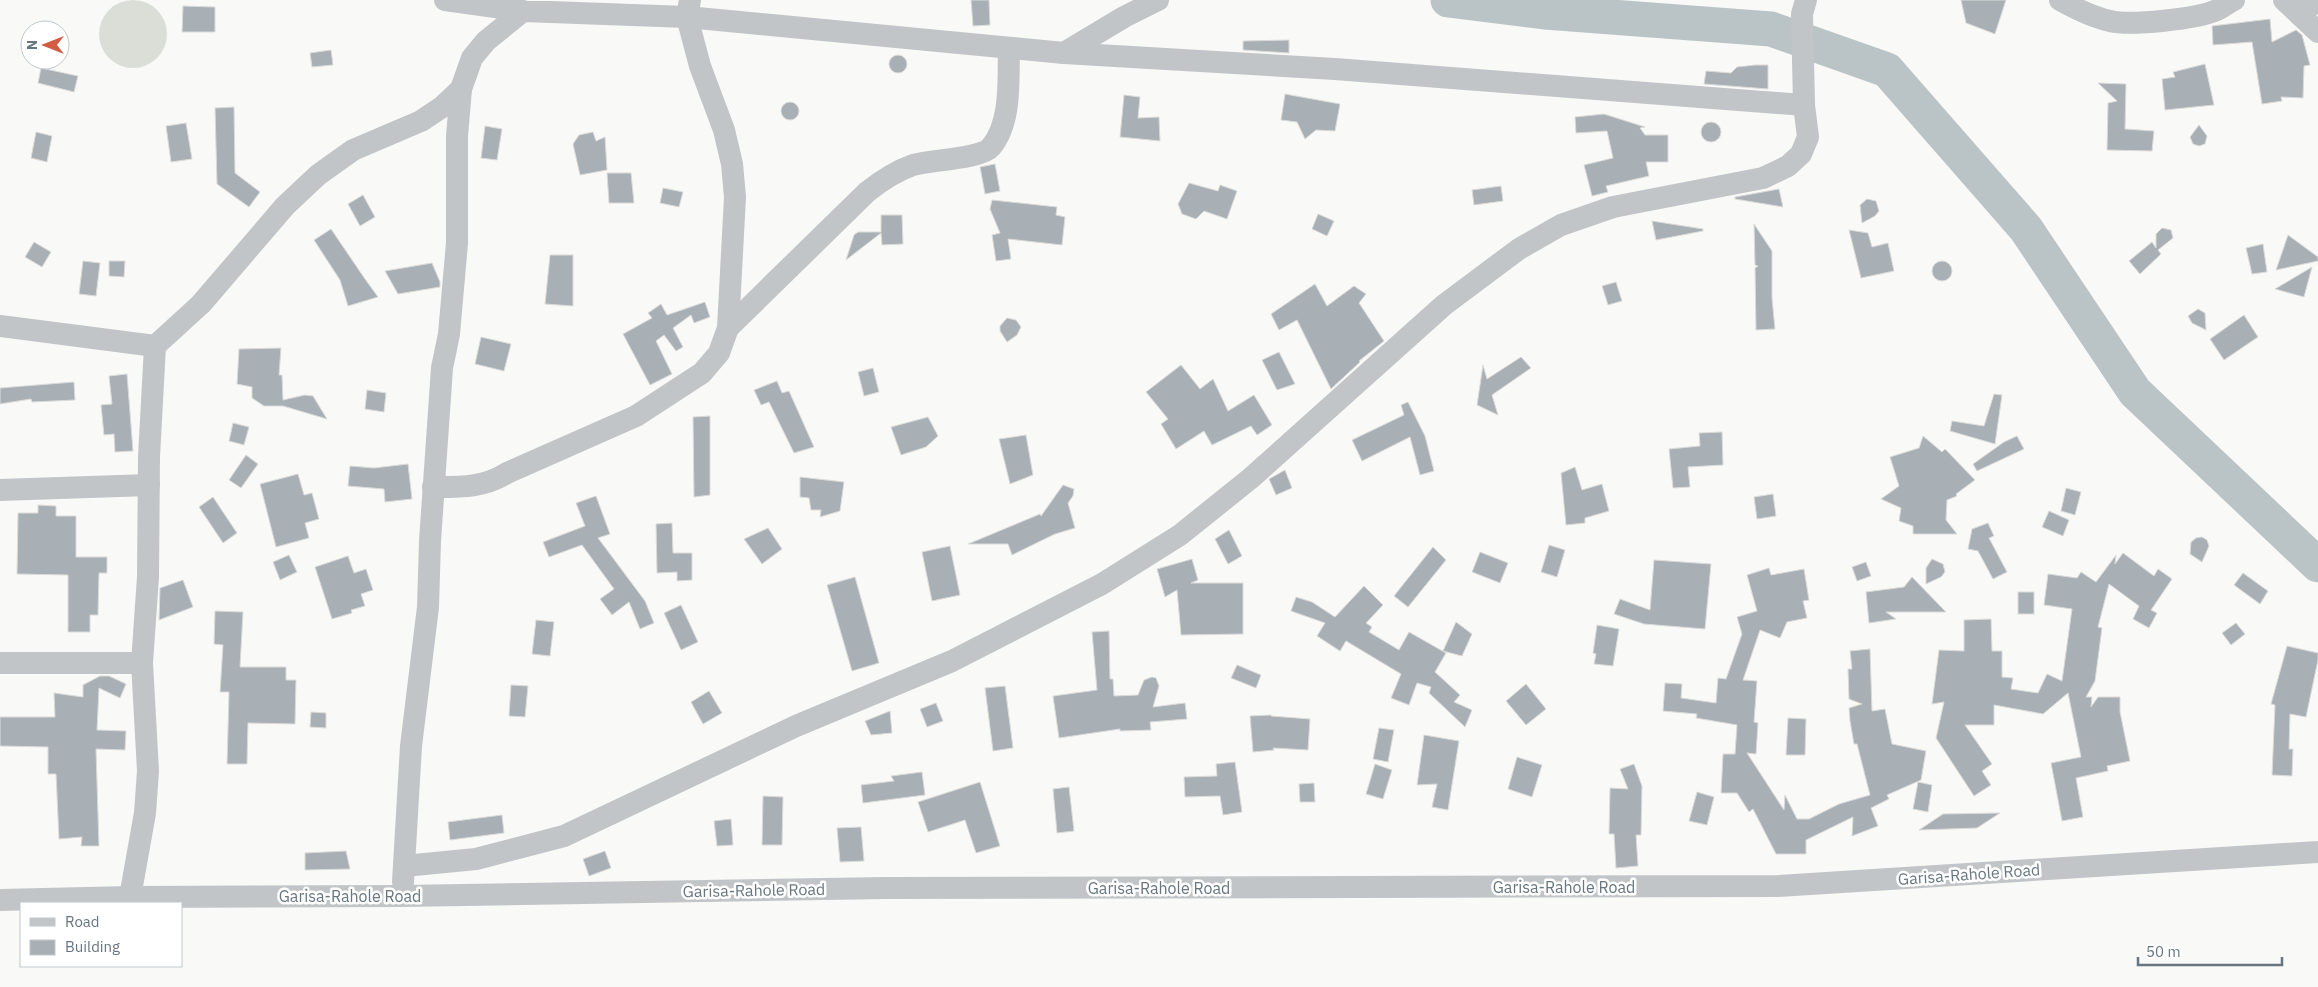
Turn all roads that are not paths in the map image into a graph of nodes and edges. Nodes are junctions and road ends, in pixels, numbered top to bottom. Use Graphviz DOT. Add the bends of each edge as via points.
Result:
graph roads {
  1 [pos="445,0"];
  2 [pos="1158,0"];
  3 [pos="1806,0"];
  4 [pos="2060,0"];
  5 [pos="2234,0"];
  6 [pos="2317,0"];
  7 [pos="688,8"];
  8 [pos="2292,8"];
  9 [pos="523,10"];
  10 [pos="2318,32"];
  11 [pos="1009,48"];
  12 [pos="1064,53"];
  13 [pos="461,89"];
  14 [pos="1804,105"];
  15 [pos="0,326"];
  16 [pos="728,328"];
  17 [pos="155,346"];
  18 [pos="149,485"];
  19 [pos="433,487"];
  20 [pos="0,490"];
  21 [pos="0,663"];
  22 [pos="142,663"];
  23 [pos="2318,852"];
  24 [pos="404,866"];
  25 [pos="402,896"];
  26 [pos="130,897"];
  27 [pos="0,900"];
  1 -- 9 [label="street"];
  2 -- 12 [label="street"];
  3 -- 14 [label="street" via="1802,14"];
  4 -- 5 [label="street" via="2081,12 2112,22 2144,23 2216,11"];
  6 -- 8 [label="street"];
  7 -- 9 [label="street"];
  7 -- 11 [label="street"];
  7 -- 16 [label="street" via="700,66 724,130 732,164 735,197"];
  8 -- 10 [label="street"];
  9 -- 13 [label="street" via="486,40 472,58"];
  11 -- 12 [label="street"];
  11 -- 16 [label="street" via="1005,113 990,149 971,156 915,165 889,175"];
  12 -- 14 [label="street" via="1335,69"];
  13 -- 17 [label="street" via="421,121 353,150 318,175 285,206 201,304"];
  13 -- 19 [label="street" via="457,136 457,243 449,334 442,368"];
  14 -- 24 [label="street" via="1808,137 1801,154 1788,166 1763,178 1613,208 1561,225 1519,249 1444,305 1251,478 1180,535 1102,584 952,661 796,726 564,836 476,859"];
  15 -- 17 [label="street"];
  16 -- 19 [label="street" via="719,353 702,374 636,416 492,482"];
  17 -- 18 [label="street"];
  18 -- 20 [label="street"];
  18 -- 22 [label="street" via="148,577"];
  19 -- 24 [label="street" via="428,607 411,746"];
  21 -- 22 [label="street"];
  22 -- 26 [label="street" via="148,771 145,813"];
  23 -- 25 [label="street, Garisa-Rahole Road" via="1778,886 886,888"];
  24 -- 25 [label="street"];
  25 -- 26 [label="street, Garisa-Rahole Road"];
  26 -- 27 [label="street, Garisa-Rahole Road"];
}
